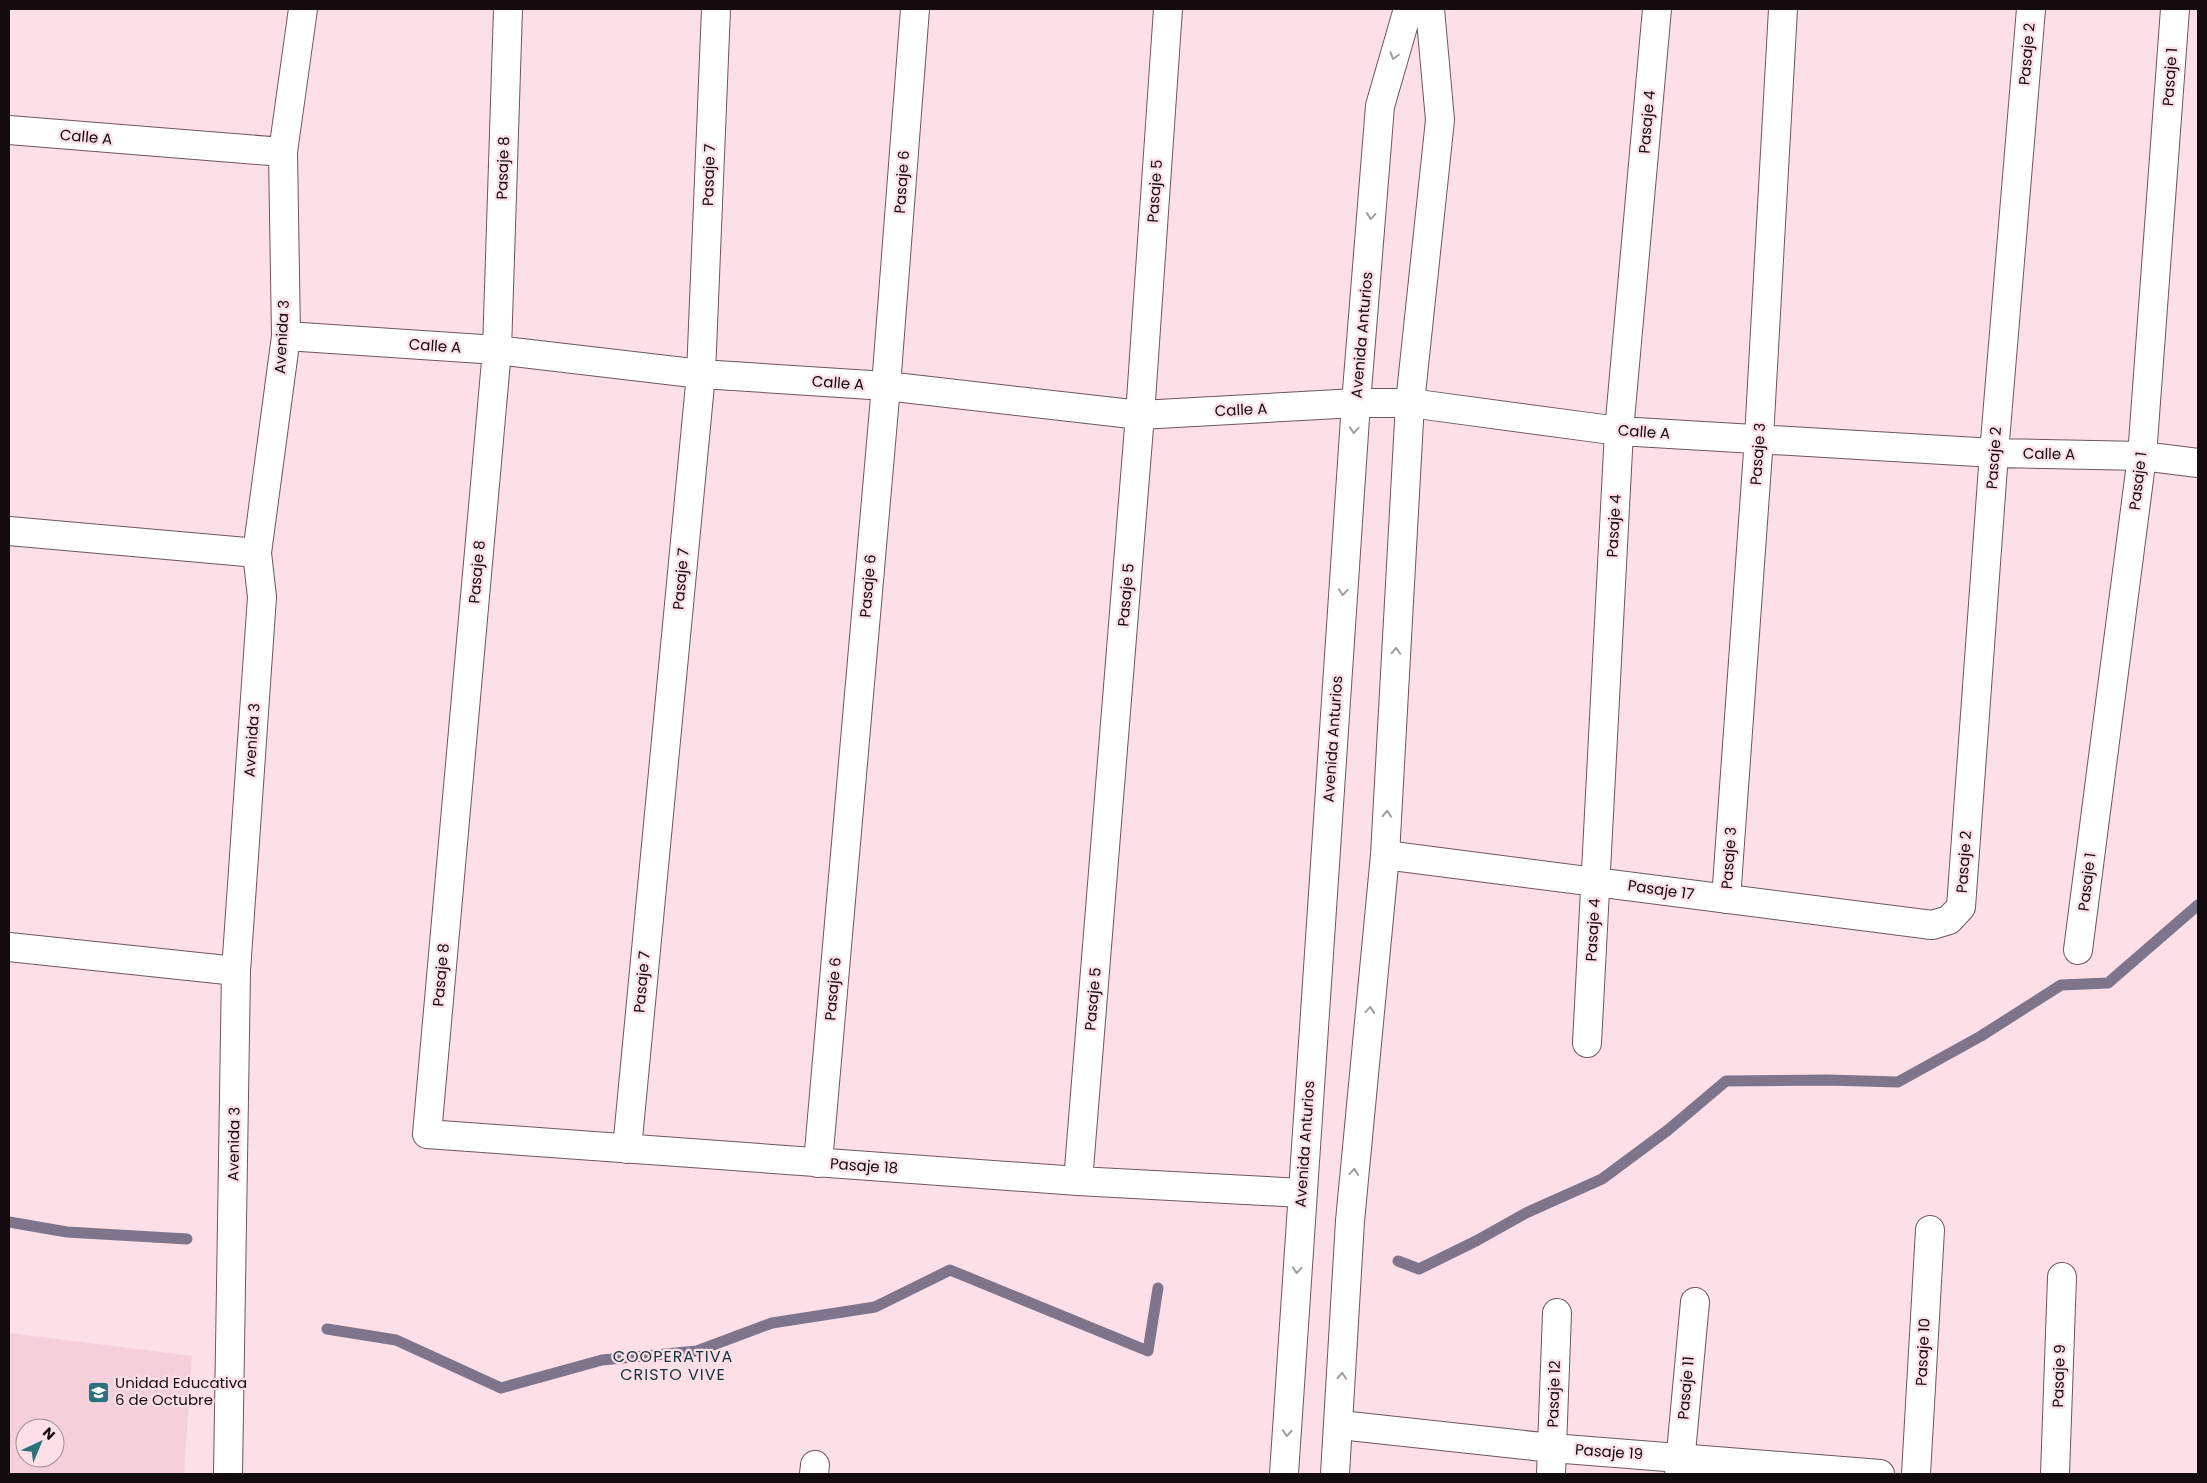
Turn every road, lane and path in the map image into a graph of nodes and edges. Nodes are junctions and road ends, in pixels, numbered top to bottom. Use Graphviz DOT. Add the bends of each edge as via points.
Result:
graph roads {
  1 [pos="303,9"];
  2 [pos="508,9"];
  3 [pos="716,9"];
  4 [pos="915,9"];
  5 [pos="1168,9"];
  6 [pos="1408,9"];
  7 [pos="1430,9"];
  8 [pos="1657,9"];
  9 [pos="1783,9"];
  10 [pos="2031,9"];
  11 [pos="2175,9"];
  12 [pos="9,130"];
  13 [pos="283,152"];
  14 [pos="286,336"];
  15 [pos="497,350"];
  16 [pos="701,374"];
  17 [pos="886,386"];
  18 [pos="1356,403"];
  19 [pos="1410,403"];
  20 [pos="1140,415"];
  21 [pos="1620,431"];
  22 [pos="1759,438"];
  23 [pos="1994,453"];
  24 [pos="2142,456"];
  25 [pos="2198,463"];
  26 [pos="9,531"];
  27 [pos="257,553"];
  28 [pos="1385,855"];
  29 [pos="1596,882"];
  30 [pos="1726,899"];
  31 [pos="1961,907"];
  32 [pos="9,947"];
  33 [pos="2078,950"];
  34 [pos="236,971"];
  35 [pos="1587,1044"];
  36 [pos="427,1134"];
  37 [pos="626,1148"];
  38 [pos="818,1163"];
  39 [pos="1078,1181"];
  40 [pos="1302,1193"];
  41 [pos="1930,1230"];
  42 [pos="2062,1277"];
  43 [pos="1695,1302"];
  44 [pos="1557,1313"];
  45 [pos="1340,1425"];
  46 [pos="1552,1448"];
  47 [pos="1680,1466"];
  48 [pos="228,1474"];
  49 [pos="1284,1474"];
  50 [pos="1336,1474"];
  51 [pos="1551,1474"];
  52 [pos="1880,1474"];
  53 [pos="1916,1474"];
  54 [pos="2055,1474"];
  1 -- 13 [label="street, Avenida 3"];
  2 -- 15 [label="street, Pasaje 8"];
  3 -- 16 [label="street, Pasaje 7"];
  4 -- 17 [label="street, Pasaje 6"];
  5 -- 20 [label="street, Pasaje 5"];
  6 -- 18 [label="street, Avenida Anturios, one-way" via="1380,106"];
  7 -- 19 [label="street" via="1440,120"];
  8 -- 21 [label="street, Pasaje 4"];
  9 -- 22 [label="street, Pasaje 3"];
  10 -- 23 [label="street, Pasaje 2"];
  11 -- 24 [label="street, Pasaje 1"];
  12 -- 13 [label="street, Calle A"];
  13 -- 14 [label="street, Avenida 3"];
  14 -- 15 [label="street, Calle A"];
  14 -- 27 [label="street, Avenida 3"];
  15 -- 16 [label="street, Calle A"];
  15 -- 36 [label="street, Pasaje 8"];
  16 -- 17 [label="street, Calle A"];
  16 -- 37 [label="street, Pasaje 7"];
  17 -- 20 [label="street, Calle A"];
  17 -- 38 [label="street, Pasaje 6"];
  18 -- 19 [label="street, Calle A"];
  18 -- 20 [label="street, Calle A"];
  18 -- 40 [label="street, Avenida Anturios, one-way"];
  19 -- 21 [label="street, Calle A"];
  28 -- 19 [label="street, one-way"];
  20 -- 39 [label="street, Pasaje 5"];
  21 -- 22 [label="street, Calle A"];
  21 -- 29 [label="street, Pasaje 4"];
  22 -- 23 [label="street, Calle A"];
  22 -- 30 [label="street, Pasaje 3"];
  23 -- 24 [label="street, Calle A"];
  23 -- 31 [label="street, Pasaje 2"];
  24 -- 25 [label="street, Calle A"];
  24 -- 33 [label="street, Pasaje 1"];
  26 -- 27 [label="street"];
  27 -- 34 [label="street, Avenida 3" via="262,597"];
  28 -- 29 [label="street, Pasaje 17"];
  45 -- 28 [label="street, one-way" via="1350,1220"];
  29 -- 30 [label="street, Pasaje 17"];
  29 -- 35 [label="street, Pasaje 4"];
  30 -- 31 [label="street, Pasaje 17" via="1932,925 1948,920"];
  32 -- 34 [label="street"];
  34 -- 48 [label="street, Avenida 3"];
  36 -- 37 [label="street, Pasaje 18"];
  37 -- 38 [label="street, Pasaje 18"];
  38 -- 39 [label="street, Pasaje 18"];
  39 -- 40 [label="street, Pasaje 18"];
  40 -- 49 [label="street, Avenida Anturios, one-way"];
  41 -- 53 [label="street, Pasaje 10"];
  42 -- 54 [label="street, Pasaje 9"];
  43 -- 47 [label="street, Pasaje 11"];
  44 -- 46 [label="street, Pasaje 12"];
  45 -- 46 [label="street, Pasaje 19"];
  45 -- 50 [label="street"];
  46 -- 47 [label="street, Pasaje 19"];
  46 -- 51 [label="street, Pasaje 12"];
  47 -- 52 [label="street, Pasaje 19"];
}
